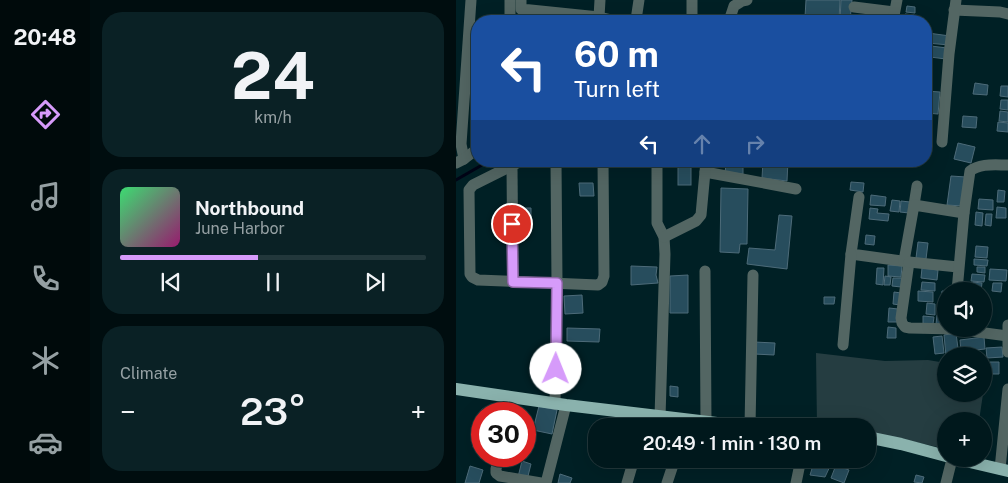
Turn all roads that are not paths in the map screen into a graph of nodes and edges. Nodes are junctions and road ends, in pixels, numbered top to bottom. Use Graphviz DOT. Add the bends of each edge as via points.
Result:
graph roads {
  1 [pos="471,0"];
  2 [pos="510,0"];
  3 [pos="521,0"];
  4 [pos="560,0"];
  5 [pos="600,0"];
  6 [pos="639,0"];
  7 [pos="692,0"];
  8 [pos="747,0"];
  9 [pos="897,0"];
  10 [pos="955,5"];
  11 [pos="854,7"];
  12 [pos="1008,14"];
  13 [pos="510,15"];
  14 [pos="549,15"];
  15 [pos="559,15"];
  16 [pos="599,15"];
  17 [pos="637,15"];
  18 [pos="692,15"];
  19 [pos="731,15"];
  20 [pos="886,15"];
  21 [pos="894,15"];
  22 [pos="942,142"];
  23 [pos="471,153"];
  24 [pos="460,161"];
  25 [pos="1008,165"];
  26 [pos="511,167"];
  27 [pos="517,167"];
  28 [pos="556,167"];
  29 [pos="603,167"];
  30 [pos="657,167"];
  31 [pos="705,167"];
  32 [pos="709,167"];
  33 [pos="917,186"];
  34 [pos="796,189"];
  35 [pos="859,197"];
  36 [pos="914,205"];
  37 [pos="964,213"];
  38 [pos="664,237"];
  39 [pos="851,254"];
  40 [pos="906,262"];
  41 [pos="958,267"];
  42 [pos="705,271"];
  43 [pos="753,276"];
  44 [pos="513,282"];
  45 [pos="957,282"];
  46 [pos="557,283"];
  47 [pos="1008,325"];
  48 [pos="937,329"];
  49 [pos="992,334"];
  50 [pos="1008,336"];
  51 [pos="843,345"];
  52 [pos="1008,352"];
  53 [pos="456,389"];
  54 [pos="1008,389"];
  55 [pos="561,404"];
  56 [pos="660,417"];
  57 [pos="630,418"];
  58 [pos="656,418"];
  59 [pos="664,418"];
  60 [pos="706,418"];
  61 [pos="750,418"];
  62 [pos="876,439"];
  63 [pos="937,454"];
  64 [pos="496,467"];
  65 [pos="950,467"];
  66 [pos="991,467"];
  67 [pos="631,468"];
  68 [pos="672,468"];
  69 [pos="800,468"];
  70 [pos="1004,470"];
  71 [pos="541,483"];
  72 [pos="546,483"];
  73 [pos="627,483"];
  74 [pos="667,483"];
  75 [pos="796,483"];
  76 [pos="946,483"];
  1 -- 24 [label="street"];
  2 -- 13 [label="street"];
  3 -- 14 [label="street" via="520,9"];
  4 -- 15 [label="street"];
  5 -- 16 [label="street"];
  6 -- 17 [label="street"];
  7 -- 18 [label="street"];
  8 -- 19 [label="street" via="734,6"];
  9 -- 21 [label="street"];
  10 -- 12 [label="street"];
  10 -- 22 [label="street"];
  11 -- 20 [label="street"];
  23 -- 24 [label="street"];
  25 -- 37 [label="street" via="978,166 970,171"];
  26 -- 44 [label="street" via="473,185 468,194 470,274 478,280"];
  27 -- 44 [label="street"];
  28 -- 46 [label="street"];
  29 -- 46 [label="street" via="602,282 598,285"];
  30 -- 38 [label="street" via="657,223"];
  31 -- 38 [label="street" via="701,215 696,221"];
  32 -- 34 [label="street"];
  33 -- 36 [label="street"];
  35 -- 39 [label="street"];
  36 -- 37 [label="street"];
  36 -- 40 [label="street"];
  37 -- 41 [label="street"];
  38 -- 56 [label="street"];
  39 -- 40 [label="street"];
  39 -- 51 [label="street"];
  40 -- 41 [label="street"];
  40 -- 48 [label="street" via="902,323 910,328"];
  41 -- 45 [label="street"];
  42 -- 60 [label="street"];
  43 -- 61 [label="street"];
  44 -- 46 [label="street"];
  46 -- 55 [label="street"];
  47 -- 50 [label="street"];
  49 -- 50 [label="street"];
  50 -- 52 [label="street"];
  53 -- 55 [label="main road"];
  54 -- 70 [label="street"];
  55 -- 57 [label="main road"];
  55 -- 72 [label="street"];
  56 -- 58 [label="main road"];
  56 -- 59 [label="main road"];
  62 -- 63 [label="main road"];
  64 -- 71 [label="street" via="496,473 500,476"];
  65 -- 76 [label="street"];
  66 -- 70 [label="main road"];
  67 -- 73 [label="street"];
  68 -- 74 [label="street"];
  69 -- 75 [label="street"];
}
